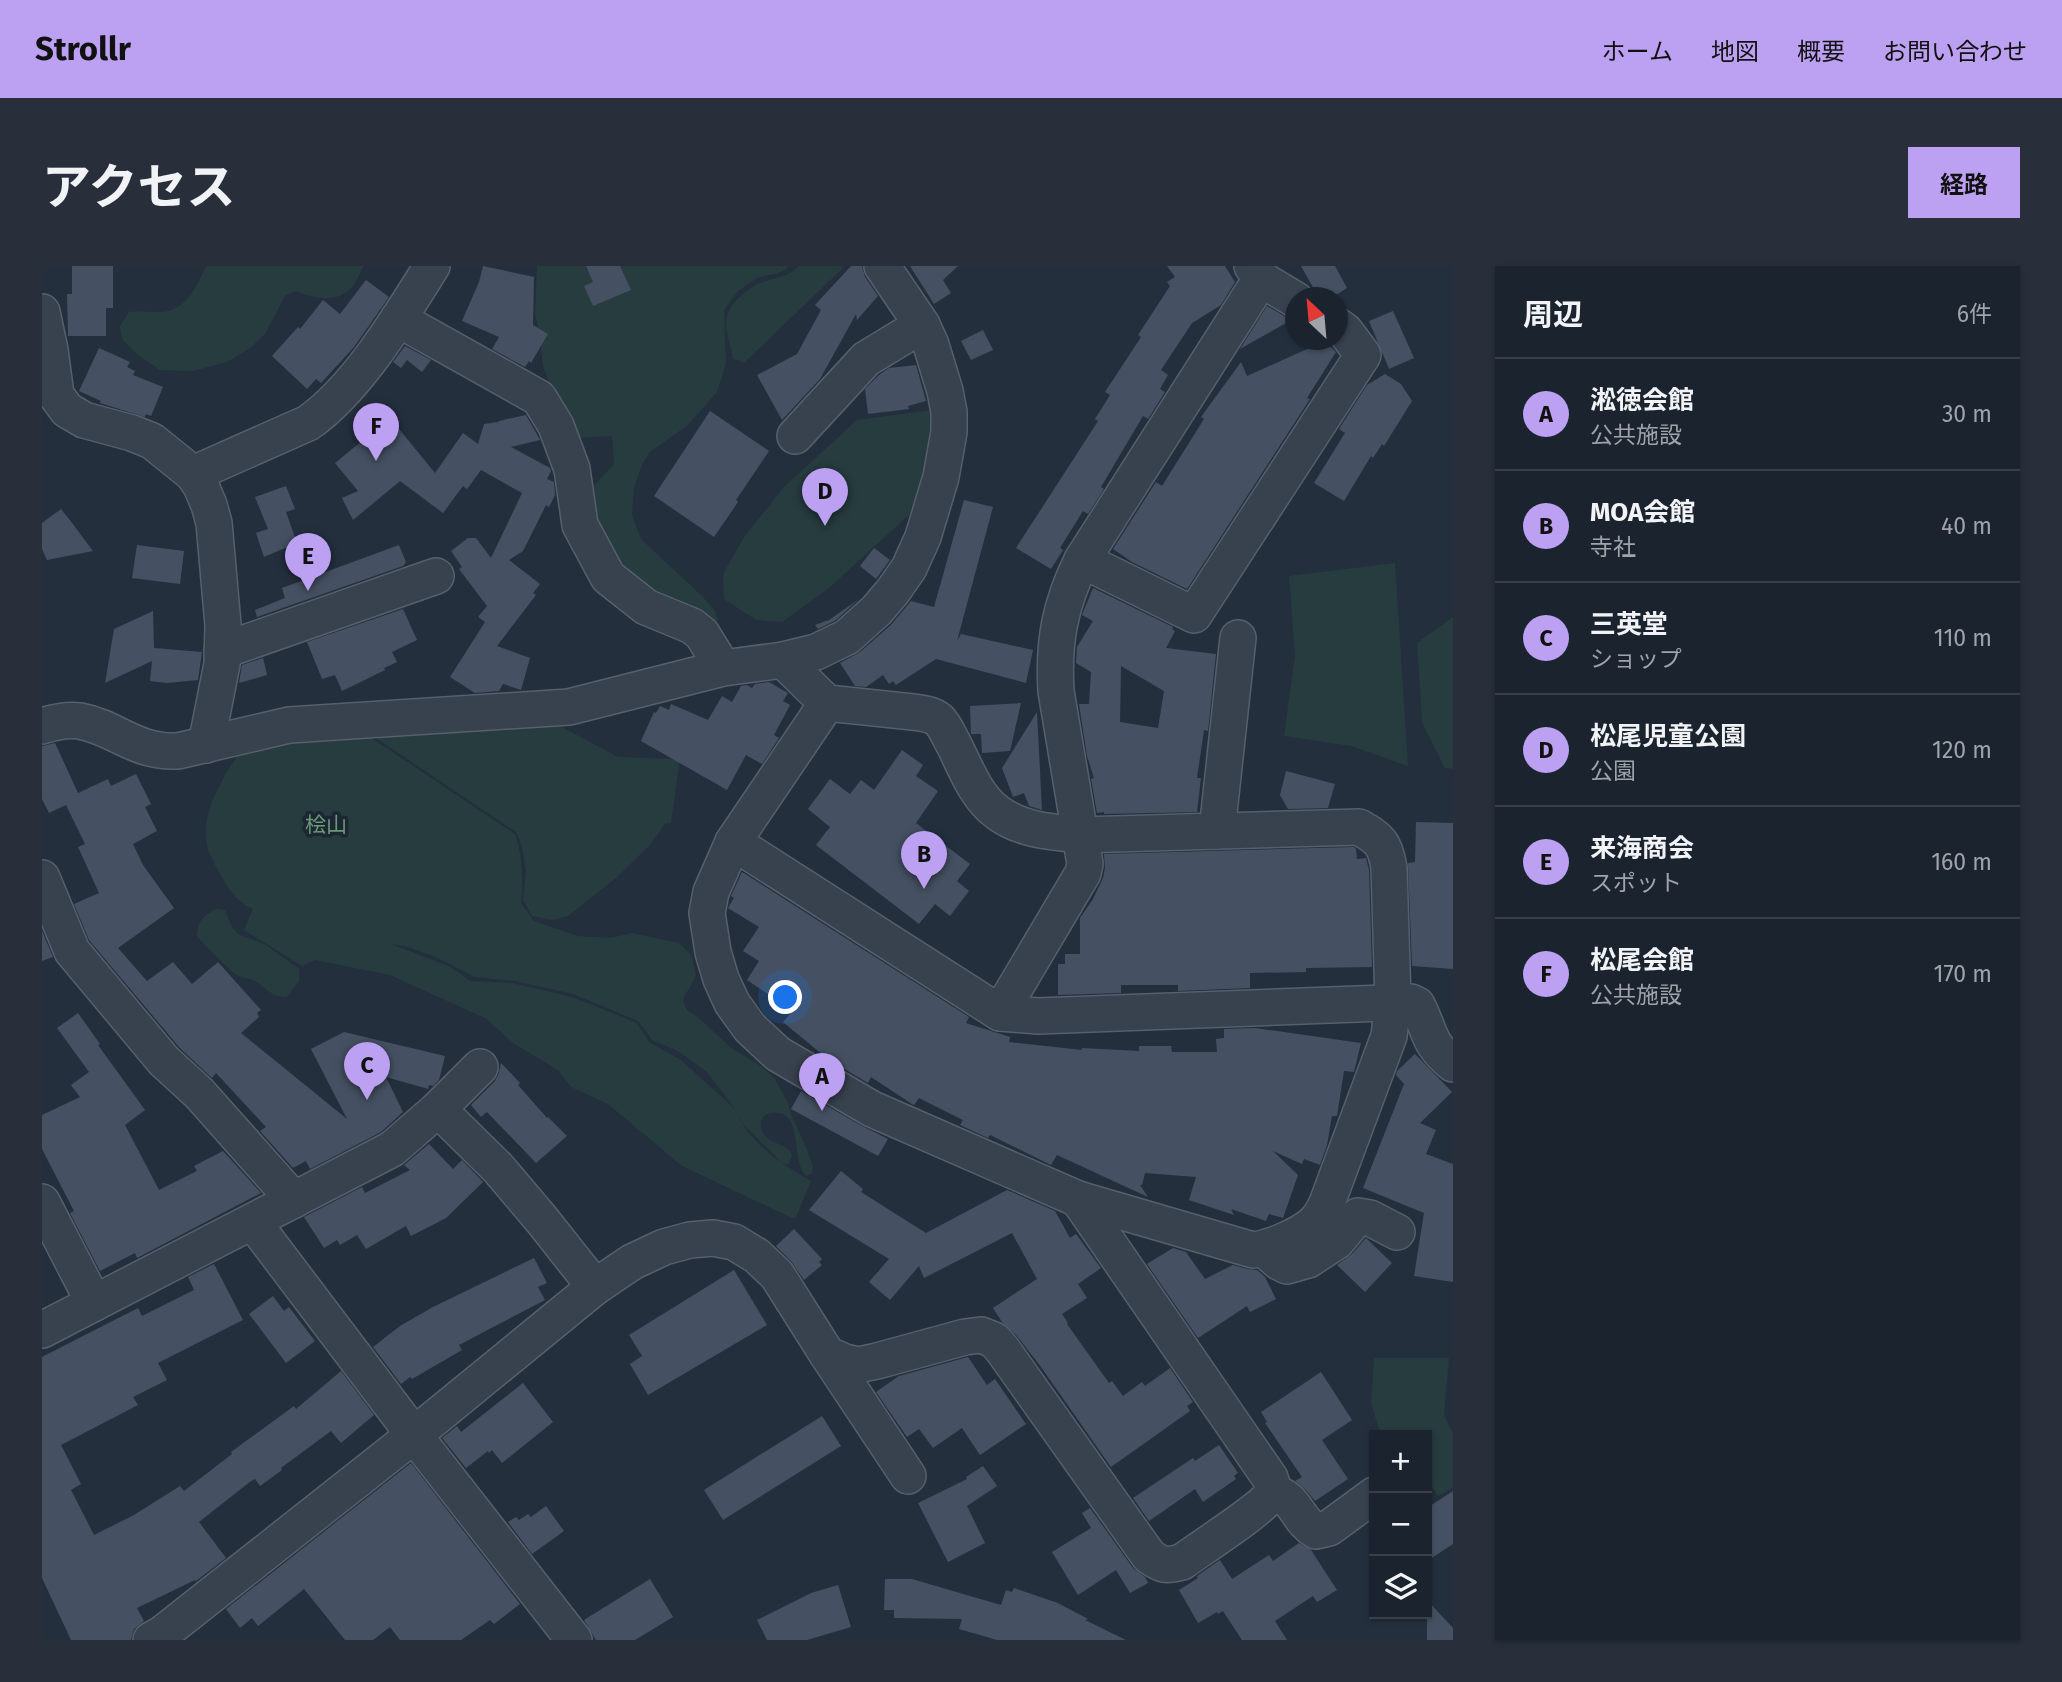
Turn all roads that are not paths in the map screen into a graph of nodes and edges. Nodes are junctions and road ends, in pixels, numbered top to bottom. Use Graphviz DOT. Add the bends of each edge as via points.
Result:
graph roads {
  1 [pos="432,266"];
  2 [pos="882,266"];
  3 [pos="1256,273"];
  4 [pos="1285,293"];
  5 [pos="42,312"];
  6 [pos="398,319"];
  7 [pos="922,325"];
  8 [pos="1348,335"];
  9 [pos="795,436"];
  10 [pos="193,474"];
  11 [pos="1082,560"];
  12 [pos="436,576"];
  13 [pos="1238,638"];
  14 [pos="222,651"];
  15 [pos="783,660"];
  16 [pos="723,668"];
  17 [pos="827,703"];
  18 [pos="42,726"];
  19 [pos="206,745"];
  20 [pos="1217,831"];
  21 [pos="1080,835"];
  22 [pos="733,842"];
  23 [pos="42,878"];
  24 [pos="1393,1002"];
  25 [pos="1000,1013"];
  26 [pos="1453,1064"];
  27 [pos="480,1067"];
  28 [pos="438,1109"];
  29 [pos="1078,1199"];
  30 [pos="294,1200"];
  31 [pos="42,1202"];
  32 [pos="253,1222"];
  33 [pos="1397,1233"];
  34 [pos="1264,1249"];
  35 [pos="595,1287"];
  36 [pos="94,1303"];
  37 [pos="42,1330"];
  38 [pos="827,1354"];
  39 [pos="414,1435"];
  40 [pos="908,1476"];
  41 [pos="1272,1492"];
  42 [pos="1369,1499"];
  43 [pos="563,1637"];
  44 [pos="151,1640"];
  1 -- 6 [label="street"];
  2 -- 7 [label="street"];
  3 -- 4 [label="street"];
  3 -- 11 [label="street"];
  5 -- 10 [label="street" via="56,395 67,410 83,420 152,441"];
  6 -- 10 [label="street" via="323,412"];
  6 -- 16 [label="street" via="538,398 556,426 572,469 580,525 608,577 646,607 692,626"];
  7 -- 9 [label="street" via="866,359"];
  7 -- 15 [label="street" via="945,391 949,432 923,537 893,591 861,626 833,645"];
  8 -- 11 [label="street" via="1363,355 1194,615"];
  10 -- 14 [label="street" via="214,523"];
  11 -- 21 [label="street" via="1069,587 1055,645 1056,691"];
  12 -- 14 [label="street"];
  13 -- 20 [label="street"];
  14 -- 19 [label="street"];
  15 -- 16 [label="street"];
  15 -- 17 [label="street"];
  16 -- 19 [label="street" via="569,707 289,725"];
  17 -- 21 [label="street" via="928,714 945,728 975,787 998,813 1018,824"];
  17 -- 22 [label="street"];
  18 -- 19 [label="street" via="78,721 161,752"];
  20 -- 21 [label="street"];
  20 -- 24 [label="street" via="1359,827 1375,836 1386,850 1389,868"];
  21 -- 25 [label="street" via="1083,873"];
  22 -- 25 [label="street"];
  22 -- 29 [label="street" via="706,913 721,979 750,1028 778,1054 872,1108"];
  23 -- 30 [label="street" via="72,951 163,1061 199,1093"];
  24 -- 25 [label="street" via="1038,1016"];
  24 -- 26 [label="street" via="1418,1005 1434,1046"];
  24 -- 34 [label="street" via="1389,1036 1323,1212 1309,1227"];
  27 -- 28 [label="street"];
  28 -- 30 [label="street" via="392,1149"];
  28 -- 35 [label="street" via="507,1179"];
  29 -- 34 [label="street" via="1241,1247"];
  29 -- 41 [label="street" via="1270,1478"];
  30 -- 32 [label="street"];
  31 -- 36 [label="street"];
  32 -- 36 [label="street"];
  32 -- 39 [label="street"];
  33 -- 34 [label="street" via="1358,1216 1337,1241 1308,1260 1287,1266"];
  35 -- 38 [label="street" via="663,1247 713,1238 734,1242 777,1275"];
  35 -- 39 [label="street"];
  36 -- 37 [label="street"];
  38 -- 40 [label="street"];
  38 -- 41 [label="street" via="858,1365 965,1337 981,1335 994,1340 1149,1556 1168,1566 1182,1562 1261,1505"];
  39 -- 43 [label="street"];
  39 -- 44 [label="street"];
  41 -- 42 [label="street" via="1285,1495 1316,1531 1329,1528"];
}
